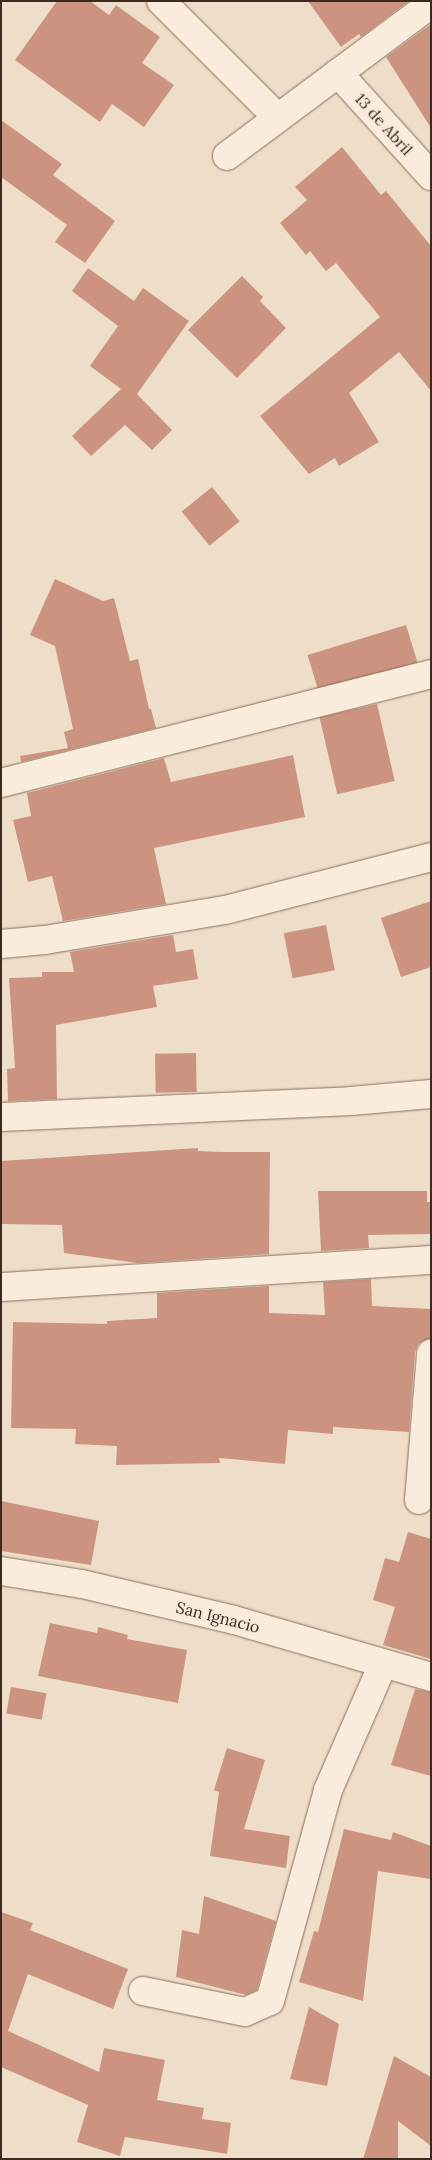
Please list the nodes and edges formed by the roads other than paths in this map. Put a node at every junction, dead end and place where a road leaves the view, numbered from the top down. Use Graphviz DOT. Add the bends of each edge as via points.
graph roads {
  1 [pos="161,1"];
  2 [pos="431,4"];
  3 [pos="338,73"];
  4 [pos="278,118"];
  5 [pos="227,156"];
  6 [pos="431,176"];
  7 [pos="431,674"];
  8 [pos="1,783"];
  9 [pos="431,858"];
  10 [pos="1,944"];
  11 [pos="431,1094"];
  12 [pos="1,1118"];
  13 [pos="431,1260"];
  14 [pos="1,1287"];
  15 [pos="431,1353"];
  16 [pos="419,1500"];
  17 [pos="1,1571"];
  18 [pos="383,1664"];
  19 [pos="431,1677"];
  20 [pos="143,1991"];
  1 -- 4 [label="street"];
  2 -- 3 [label="street"];
  3 -- 4 [label="street"];
  3 -- 6 [label="street, 13 de Abril"];
  4 -- 5 [label="street"];
  7 -- 8 [label="street"];
  9 -- 10 [label="street" via="225,910 45,940"];
  11 -- 12 [label="street" via="351,1101"];
  13 -- 14 [label="street"];
  15 -- 16 [label="street"];
  17 -- 18 [label="street, San Ignacio" via="82,1584 225,1618"];
  18 -- 19 [label="street, San Ignacio"];
  18 -- 20 [label="street" via="328,1790 270,2001 246,2012"];
}
